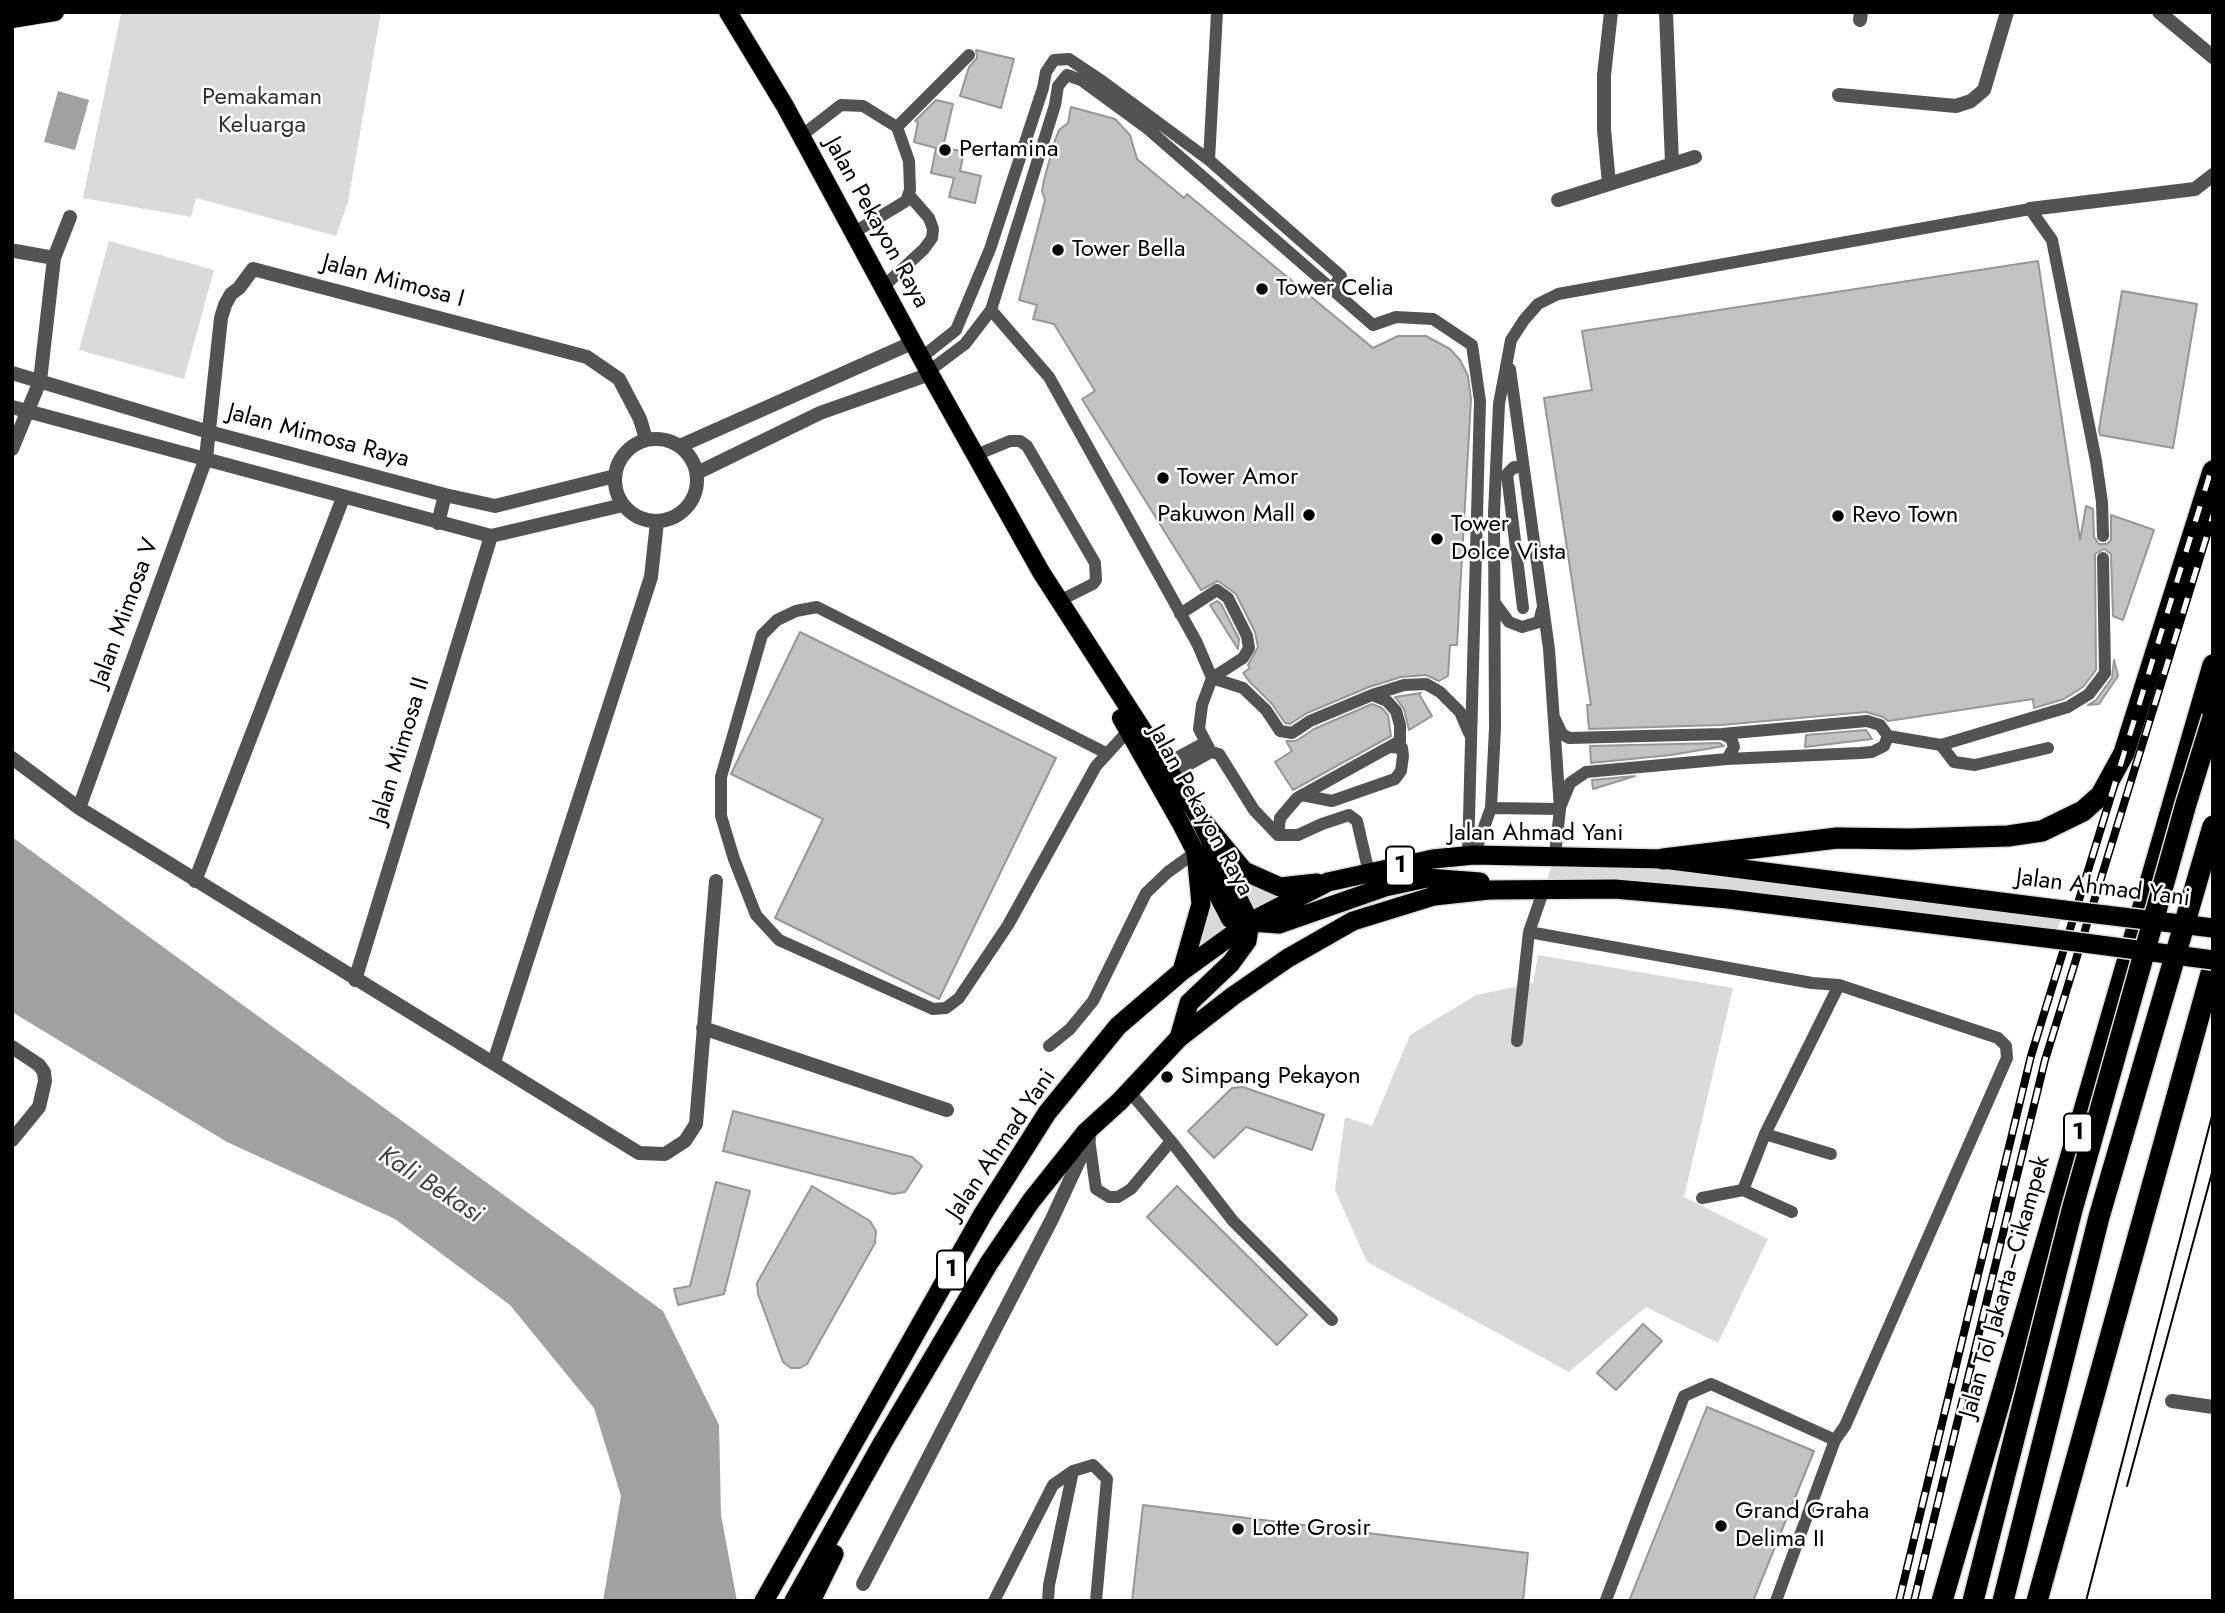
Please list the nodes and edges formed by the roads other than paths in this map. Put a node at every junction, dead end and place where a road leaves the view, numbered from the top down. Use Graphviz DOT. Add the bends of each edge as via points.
graph roads {
  1 [pos="55,12"];
  2 [pos="728,12"];
  3 [pos="1217,12"];
  4 [pos="1611,12"];
  5 [pos="1666,12"];
  6 [pos="2007,12"];
  7 [pos="2159,12"];
  8 [pos="12,19"];
  9 [pos="969,55"];
  10 [pos="2213,57"];
  11 [pos="1839,95"];
  12 [pos="897,127"];
  13 [pos="801,136"];
  14 [pos="1695,157"];
  15 [pos="1209,160"];
  16 [pos="1672,163"];
  17 [pos="2213,175"];
  18 [pos="1609,184"];
  19 [pos="909,195"];
  20 [pos="1558,200"];
  21 [pos="2030,209"];
  22 [pos="70,217"];
  23 [pos="853,233"];
  24 [pos="15,251"];
  25 [pos="54,258"];
  26 [pos="883,286"];
  27 [pos="1332,289"];
  28 [pos="991,310"];
  29 [pos="1508,357"];
  30 [pos="924,361"];
  31 [pos="12,373"];
  32 [pos="40,381"];
  33 [pos="19,409"];
  34 [pos="209,432"];
  35 [pos="646,439"];
  36 [pos="680,446"];
  37 [pos="12,449"];
  38 [pos="977,457"];
  39 [pos="206,458"];
  40 [pos="1524,468"];
  41 [pos="2213,471"];
  42 [pos="697,473"];
  43 [pos="615,476"];
  44 [pos="1495,480"];
  45 [pos="444,495"];
  46 [pos="343,498"];
  47 [pos="623,505"];
  48 [pos="657,522"];
  49 [pos="438,523"];
  50 [pos="491,536"];
  51 [pos="2103,536"];
  52 [pos="2103,558"];
  53 [pos="1059,601"];
  54 [pos="1495,603"];
  55 [pos="1542,603"];
  56 [pos="1523,608"];
  57 [pos="1180,614"];
  58 [pos="2213,665"];
  59 [pos="1212,678"];
  60 [pos="1371,695"];
  61 [pos="1554,717"];
  62 [pos="2213,717"];
  63 [pos="1128,731"];
  64 [pos="1762,731"];
  65 [pos="1722,734"];
  66 [pos="1888,736"];
  67 [pos="1471,737"];
  68 [pos="1941,745"];
  69 [pos="1208,747"];
  70 [pos="1390,747"];
  71 [pos="2048,748"];
  72 [pos="1106,752"];
  73 [pos="12,758"];
  74 [pos="1760,758"];
  75 [pos="1727,759"];
  76 [pos="1168,769"];
  77 [pos="1302,795"];
  78 [pos="79,808"];
  79 [pos="1491,808"];
  80 [pos="1560,809"];
  81 [pos="1198,814"];
  82 [pos="2213,825"];
  83 [pos="1278,835"];
  84 [pos="1196,852"];
  85 [pos="1555,855"];
  86 [pos="1471,856"];
  87 [pos="1663,859"];
  88 [pos="1368,873"];
  89 [pos="195,881"];
  90 [pos="716,881"];
  91 [pos="1328,883"];
  92 [pos="1544,889"];
  93 [pos="1250,922"];
  94 [pos="2213,928"];
  95 [pos="1529,932"];
  96 [pos="2213,960"];
  97 [pos="2213,966"];
  98 [pos="1182,971"];
  99 [pos="355,980"];
  100 [pos="1839,985"];
  101 [pos="703,1028"];
  102 [pos="1179,1038"];
  103 [pos="1517,1041"];
  104 [pos="12,1046"];
  105 [pos="1049,1046"];
  106 [pos="494,1062"];
  107 [pos="1125,1096"];
  108 [pos="947,1110"];
  109 [pos="1765,1133"];
  110 [pos="1089,1139"];
  111 [pos="12,1140"];
  112 [pos="1171,1141"];
  113 [pos="1830,1154"];
  114 [pos="1743,1190"];
  115 [pos="1702,1198"];
  116 [pos="1792,1212"];
  117 [pos="1332,1320"];
  118 [pos="2172,1401"];
  119 [pos="2213,1407"];
  120 [pos="1835,1440"];
  121 [pos="1073,1471"];
  122 [pos="863,1584"];
  123 [pos="810,1600"];
  124 [pos="1606,1600"];
  125 [pos="764,1601"];
  126 [pos="994,1601"];
  127 [pos="1048,1601"];
  128 [pos="1096,1601"];
  129 [pos="1776,1601"];
  130 [pos="1942,1601"];
  131 [pos="1973,1601"];
  132 [pos="2003,1601"];
  133 [pos="2037,1601"];
  1 -- 8 [label="main road"];
  2 -- 13 [label="main road, Jalan Pekayon Raya"];
  3 -- 15 [label="lane"];
  4 -- 18 [label="street" via="1604,75"];
  5 -- 16 [label="street"];
  6 -- 11 [label="street" via="1984,90 1971,101 1956,106"];
  7 -- 10 [label="street"];
  9 -- 12 [label="lane"];
  12 -- 13 [label="lane" via="863,106 841,105"];
  12 -- 19 [label="lane" via="909,161"];
  13 -- 23 [label="main road, Jalan Pekayon Raya"];
  14 -- 16 [label="street"];
  15 -- 27 [label="lane" via="1341,276"];
  15 -- 30 [label="lane" via="1080,66 1069,59 1054,60 1046,72 990,249 956,330"];
  16 -- 18 [label="street"];
  17 -- 21 [label="street" via="2194,189"];
  18 -- 20 [label="street"];
  19 -- 23 [label="lane"];
  19 -- 26 [label="lane" via="929,218 932,238"];
  21 -- 29 [label="lane" via="1558,294 1538,304 1524,320 1511,340"];
  21 -- 51 [label="lane" via="2052,240 2096,461"];
  22 -- 25 [label="street"];
  23 -- 26 [label="main road, Jalan Pekayon Raya"];
  24 -- 25 [label="street"];
  25 -- 32 [label="street"];
  26 -- 30 [label="main road, Jalan Pekayon Raya"];
  27 -- 28 [label="lane" via="1148,129 1081,80 1067,75 1058,86"];
  27 -- 67 [label="lane" via="1373,325 1396,317 1433,319 1472,345 1480,401"];
  28 -- 30 [label="lane" via="965,345"];
  28 -- 57 [label="lane" via="1049,377"];
  29 -- 40 [label="lane"];
  29 -- 44 [label="lane" via="1499,404"];
  30 -- 36 [label="street"];
  30 -- 38 [label="main road, Jalan Pekayon Raya"];
  30 -- 42 [label="street"];
  31 -- 32 [label="street, Jalan Mimosa Raya"];
  32 -- 33 [label="street"];
  32 -- 34 [label="street, Jalan Mimosa Raya"];
  33 -- 37 [label="street"];
  33 -- 39 [label="street"];
  34 -- 35 [label="street, Jalan Mimosa I" via="221,318 231,294 253,269 587,356 619,380"];
  34 -- 39 [label="street, Jalan Mimosa V"];
  34 -- 45 [label="street, Jalan Mimosa Raya"];
  35 -- 36 [label="street" via="664,439"];
  35 -- 43 [label="street" via="620,460"];
  36 -- 42 [label="street"];
  38 -- 53 [label="main road, Jalan Pekayon Raya"];
  38 -- 53 [label="lane" via="1010,440 1027,446 1095,563 1093,584"];
  38 -- 63 [label="main road, Jalan Pekayon Raya"];
  39 -- 46 [label="street"];
  39 -- 78 [label="street, Jalan Mimosa V"];
  40 -- 44 [label="lane" via="1517,461 1504,461"];
  40 -- 55 [label="lane"];
  40 -- 56 [label="lane" via="1514,467 1507,474"];
  41 -- 87 [label="highway" via="2124,754 2101,795 2082,811 2042,831 2008,836 1836,838"];
  42 -- 48 [label="street" via="697,491 688,507 674,518"];
  43 -- 45 [label="street, Jalan Mimosa Raya" via="495,506"];
  43 -- 47 [label="street"];
  44 -- 54 [label="lane"];
  45 -- 49 [label="street"];
  46 -- 49 [label="street"];
  46 -- 89 [label="street"];
  47 -- 48 [label="street" via="644,520"];
  47 -- 50 [label="street"];
  48 -- 106 [label="street" via="651,577"];
  49 -- 50 [label="street"];
  50 -- 99 [label="street, Jalan Mimosa II"];
  52 -- 68 [label="lane" via="2105,673 2089,694 2068,707"];
  53 -- 76 [label="main road, Jalan Pekayon Raya"];
  54 -- 55 [label="lane" via="1509,622 1522,627 1539,622"];
  54 -- 79 [label="lane"];
  55 -- 61 [label="lane"];
  57 -- 59 [label="lane"];
  57 -- 59 [label="lane" via="1217,590 1225,594 1239,617 1249,648 1243,658"];
  58 -- 130 [label="highway, Jalan Tol Jakarta–Cikampek / 1"];
  59 -- 60 [label="lane" via="1243,688 1280,731 1292,733"];
  59 -- 69 [label="lane" via="1199,729"];
  60 -- 67 [label="lane" via="1426,684 1460,712"];
  60 -- 70 [label="lane" via="1396,710 1400,741"];
  61 -- 65 [label="lane" via="1569,738"];
  61 -- 80 [label="lane"];
  62 -- 131 [label="highway, 1, bridge" via="2072,1210"];
  63 -- 72 [label="lane"];
  63 -- 84 [label="main road, Jalan Pekayon Raya"];
  64 -- 65 [label="lane"];
  64 -- 66 [label="lane" via="1867,721 1880,725"];
  64 -- 74 [label="lane" via="1745,739 1746,752"];
  65 -- 75 [label="lane" via="1731,738 1734,747"];
  66 -- 68 [label="lane"];
  66 -- 74 [label="lane" via="1884,746 1872,752"];
  67 -- 86 [label="lane"];
  68 -- 71 [label="lane" via="1954,762 1975,765"];
  69 -- 76 [label="lane"];
  69 -- 83 [label="lane" via="1219,754 1254,810"];
  70 -- 77 [label="lane"];
  70 -- 77 [label="lane" via="1402,748 1401,771 1395,779 1332,802"];
  72 -- 72 [label="lane" via="1008,925 960,998 946,1008 933,1009 779,940 756,915 721,816 721,777 762,635 778,620 817,607"];
  73 -- 78 [label="street"];
  74 -- 75 [label="lane"];
  75 -- 80 [label="lane" via="1586,772 1570,783"];
  76 -- 81 [label="main road, Jalan Pekayon Raya"];
  77 -- 83 [label="lane" via="1280,818"];
  78 -- 89 [label="street"];
  79 -- 80 [label="lane"];
  79 -- 86 [label="lane"];
  80 -- 85 [label="lane"];
  81 -- 91 [label="highway" via="1244,871 1280,887"];
  81 -- 93 [label="main road, Jalan Pekayon Raya"];
  82 -- 132 [label="highway, 1, bridge" via="2099,1217"];
  83 -- 88 [label="lane" via="1298,835 1349,815 1357,821"];
  84 -- 93 [label="main road, Jalan Pekayon Raya" via="1230,919"];
  84 -- 98 [label="highway" via="1201,904"];
  84 -- 105 [label="lane" via="1146,893 1093,1001"];
  85 -- 86 [label="highway, Jalan Ahmad Yani / 1"];
  85 -- 87 [label="highway, Jalan Ahmad Yani / 1"];
  86 -- 88 [label="highway, Jalan Ahmad Yani / 1"];
  87 -- 94 [label="highway, Jalan Ahmad Yani / 1, bridge"];
  88 -- 91 [label="highway, Jalan Ahmad Yani / 1"];
  89 -- 99 [label="street"];
  90 -- 101 [label="street"];
  91 -- 93 [label="highway, Jalan Ahmad Yani / 1"];
  92 -- 93 [label="highway" via="1427,878 1385,887 1279,923"];
  92 -- 95 [label="lane"];
  92 -- 96 [label="highway, 1, bridge" via="1615,888 1728,899"];
  92 -- 102 [label="highway, 1" via="1434,896 1353,921 1288,958"];
  93 -- 98 [label="highway, Jalan Ahmad Yani / 1"];
  93 -- 102 [label="highway" via="1247,941 1231,963 1189,1003"];
  95 -- 100 [label="lane"];
  95 -- 103 [label="lane"];
  97 -- 133 [label="highway"];
  98 -- 125 [label="highway, Jalan Ahmad Yani / 1" via="1118,1026 1047,1113 983,1214"];
  99 -- 106 [label="street"];
  100 -- 109 [label="lane"];
  100 -- 120 [label="lane" via="1998,1038 2006,1046 2007,1058"];
  101 -- 106 [label="street" via="695,1124 685,1141 665,1154 639,1153"];
  101 -- 108 [label="street"];
  102 -- 107 [label="highway, 1"];
  104 -- 111 [label="street" via="39,1065 45,1081 39,1107"];
  107 -- 110 [label="highway"];
  107 -- 112 [label="lane"];
  107 -- 123 [label="highway, 1" via="1086,1132 1031,1200 996,1253 883,1442"];
  109 -- 113 [label="lane"];
  109 -- 114 [label="lane"];
  110 -- 112 [label="lane" via="1096,1189 1109,1197 1131,1189"];
  110 -- 122 [label="street"];
  110 -- 123 [label="highway" via="990,1275"];
  112 -- 117 [label="lane" via="1233,1221"];
  114 -- 115 [label="lane"];
  114 -- 116 [label="lane"];
  118 -- 119 [label="street"];
  120 -- 124 [label="lane" via="1711,1384 1684,1396"];
  120 -- 129 [label="lane"];
  121 -- 126 [label="lane" via="1053,1485"];
  121 -- 127 [label="lane"];
  121 -- 128 [label="lane" via="1093,1465 1107,1479"];
}
